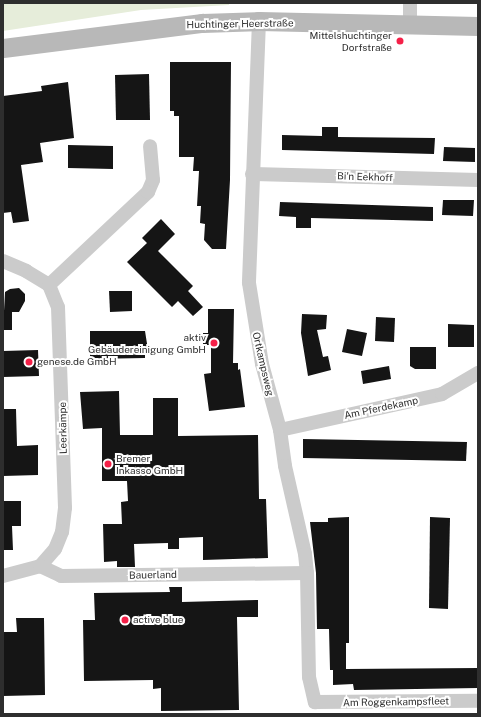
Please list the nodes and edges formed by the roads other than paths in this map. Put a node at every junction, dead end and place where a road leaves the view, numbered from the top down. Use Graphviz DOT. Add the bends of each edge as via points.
graph roads {
  1 [pos="410,3"];
  2 [pos="259,21"];
  3 [pos="410,25"];
  4 [pos="478,26"];
  5 [pos="3,48"];
  6 [pos="150,146"];
  7 [pos="252,174"];
  8 [pos="478,180"];
  9 [pos="3,261"];
  10 [pos="49,285"];
  11 [pos="478,373"];
  12 [pos="280,430"];
  13 [pos="40,566"];
  14 [pos="307,573"];
  15 [pos="3,576"];
  16 [pos="478,701"];
  17 [pos="315,702"];
  1 -- 3 [label="street"];
  2 -- 3 [label="main road, Huchtinger Heerstraße"];
  2 -- 5 [label="main road, Huchtinger Heerstraße" via="146,28"];
  2 -- 7 [label="street, Ortkampsweg"];
  3 -- 4 [label="main road, Huchtinger Heerstraße"];
  6 -- 10 [label="street" via="153,180 148,192"];
  7 -- 8 [label="street, Bi'n Eekhoff"];
  7 -- 12 [label="street, Ortkampsweg" via="249,246 251,298 262,364"];
  9 -- 10 [label="street"];
  10 -- 13 [label="street, Leerkämpe" via="58,307 61,340 65,508 62,532 55,549"];
  11 -- 12 [label="street, Am Pferdekamp" via="442,394"];
  12 -- 14 [label="street, Ortkampsweg"];
  13 -- 14 [label="street, Bauerland" via="61,576"];
  13 -- 15 [label="street"];
  14 -- 17 [label="street, Ortkampsweg" via="309,677"];
  16 -- 17 [label="street, Am Roggenkampsfleet"];
}
